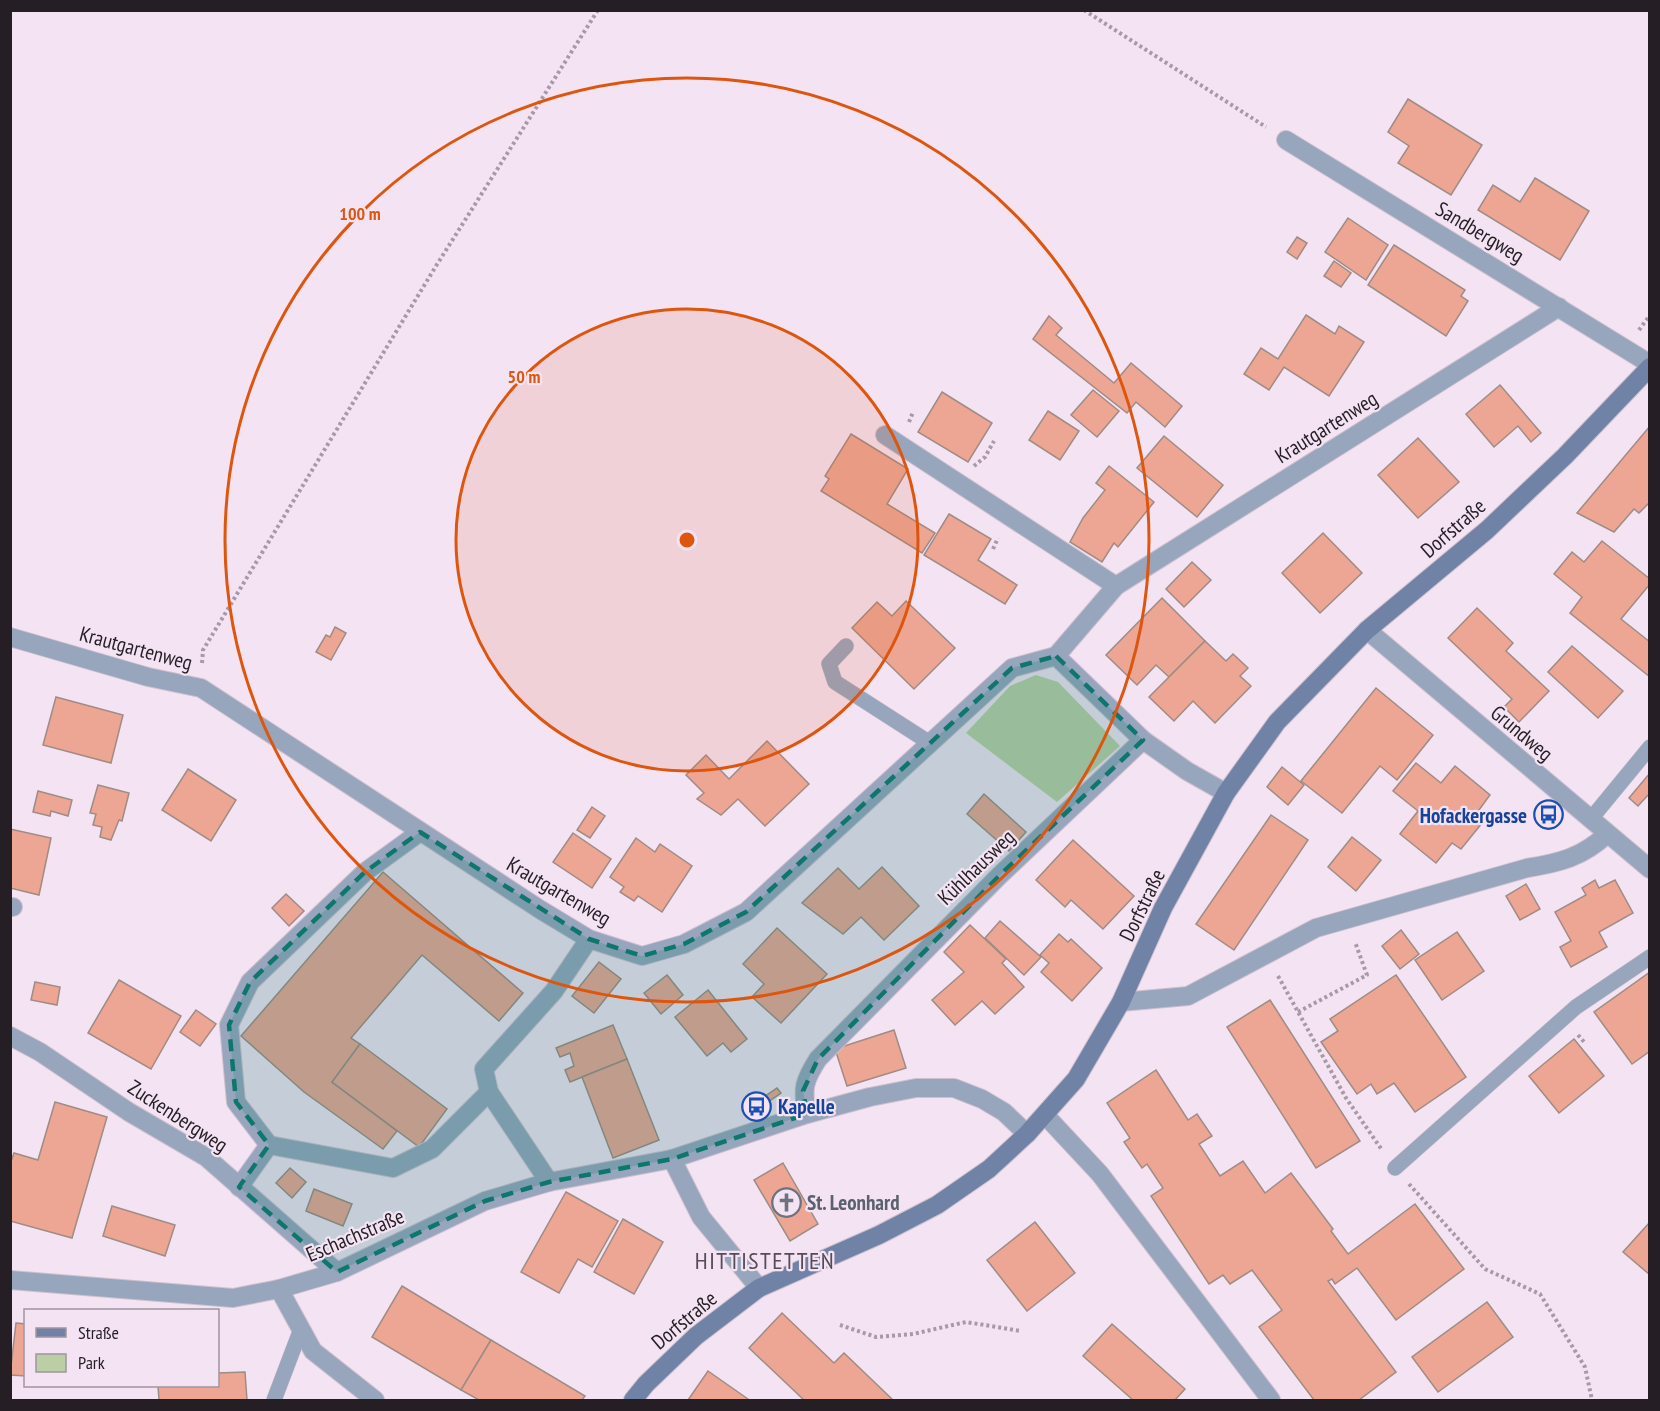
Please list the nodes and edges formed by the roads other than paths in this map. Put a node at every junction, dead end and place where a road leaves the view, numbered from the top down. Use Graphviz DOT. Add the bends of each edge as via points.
graph roads {
  1 [pos="1286,140"];
  2 [pos="1559,307"];
  3 [pos="1650,365"];
  4 [pos="885,435"];
  5 [pos="1116,586"];
  6 [pos="1367,630"];
  7 [pos="10,637"];
  8 [pos="846,646"];
  9 [pos="1056,656"];
  10 [pos="1143,741"];
  11 [pos="930,743"];
  12 [pos="1650,747"];
  13 [pos="1226,793"];
  14 [pos="1590,820"];
  15 [pos="420,832"];
  16 [pos="1607,834"];
  17 [pos="1650,868"];
  18 [pos="589,939"];
  19 [pos="1650,957"];
  20 [pos="1121,1002"];
  21 [pos="10,1036"];
  22 [pos="489,1092"];
  23 [pos="807,1114"];
  24 [pos="1045,1115"];
  25 [pos="1027,1134"];
  26 [pos="269,1145"];
  27 [pos="672,1159"];
  28 [pos="1395,1168"];
  29 [pos="549,1182"];
  30 [pos="239,1187"];
  31 [pos="337,1272"];
  32 [pos="10,1280"];
  33 [pos="759,1288"];
  34 [pos="279,1289"];
  35 [pos="301,1329"];
  36 [pos="274,1401"];
  37 [pos="375,1401"];
  38 [pos="633,1401"];
  39 [pos="1270,1401"];
  1 -- 2 [label="street, Sandbergweg"];
  2 -- 3 [label="street, Sandbergweg"];
  2 -- 5 [label="street, Krautgartenweg"];
  3 -- 6 [label="main road, Dorfstraße" via="1565,456 1487,530"];
  4 -- 5 [label="street"];
  5 -- 9 [label="street, Krautgartenweg"];
  6 -- 13 [label="main road, Dorfstraße" via="1277,722"];
  6 -- 14 [label="street, Grundweg"];
  7 -- 15 [label="street, Krautgartenweg" via="148,677 201,688"];
  8 -- 11 [label="lane" via="829,664 835,682"];
  9 -- 10 [label="street"];
  9 -- 11 [label="street, Krautgartenweg" via="1012,668"];
  10 -- 13 [label="street"];
  10 -- 23 [label="street, Kühlhausweg" via="999,876 818,1059 803,1092"];
  11 -- 18 [label="street, Krautgartenweg" via="746,912 684,944 642,956"];
  12 -- 14 [label="lane"];
  13 -- 20 [label="main road, Dorfstraße" via="1163,908"];
  14 -- 16 [label="street, Grundweg"];
  15 -- 18 [label="street, Krautgartenweg"];
  15 -- 26 [label="street" via="365,872 250,982 229,1025 236,1102"];
  16 -- 17 [label="street, Grundweg"];
  16 -- 20 [label="street" via="1593,848 1560,862 1316,928 1188,996"];
  18 -- 22 [label="street" via="554,992 484,1069"];
  19 -- 28 [label="lane" via="1576,1007"];
  20 -- 24 [label="main road, Dorfstraße" via="1076,1079"];
  21 -- 30 [label="street, Zuckenbergweg" via="206,1157"];
  22 -- 26 [label="street" via="432,1149 393,1168"];
  22 -- 29 [label="street"];
  23 -- 25 [label="street, Eschachstraße" via="916,1088 954,1088 1004,1112"];
  23 -- 27 [label="street, Eschachstraße"];
  24 -- 25 [label="main road, Dorfstraße"];
  24 -- 39 [label="street" via="1100,1174"];
  25 -- 33 [label="main road, Dorfstraße" via="989,1169 937,1204 879,1235"];
  26 -- 30 [label="street"];
  27 -- 29 [label="street, Eschachstraße"];
  27 -- 33 [label="street" via="701,1217"];
  29 -- 31 [label="street, Eschachstraße" via="484,1201"];
  30 -- 31 [label="street, Zuckenbergweg"];
  31 -- 34 [label="street, Eschachstraße"];
  32 -- 34 [label="street, Eschachstraße" via="233,1298"];
  33 -- 38 [label="main road, Dorfstraße" via="696,1336"];
  34 -- 35 [label="street"];
  35 -- 36 [label="lane"];
  35 -- 37 [label="street" via="313,1351"];
}
